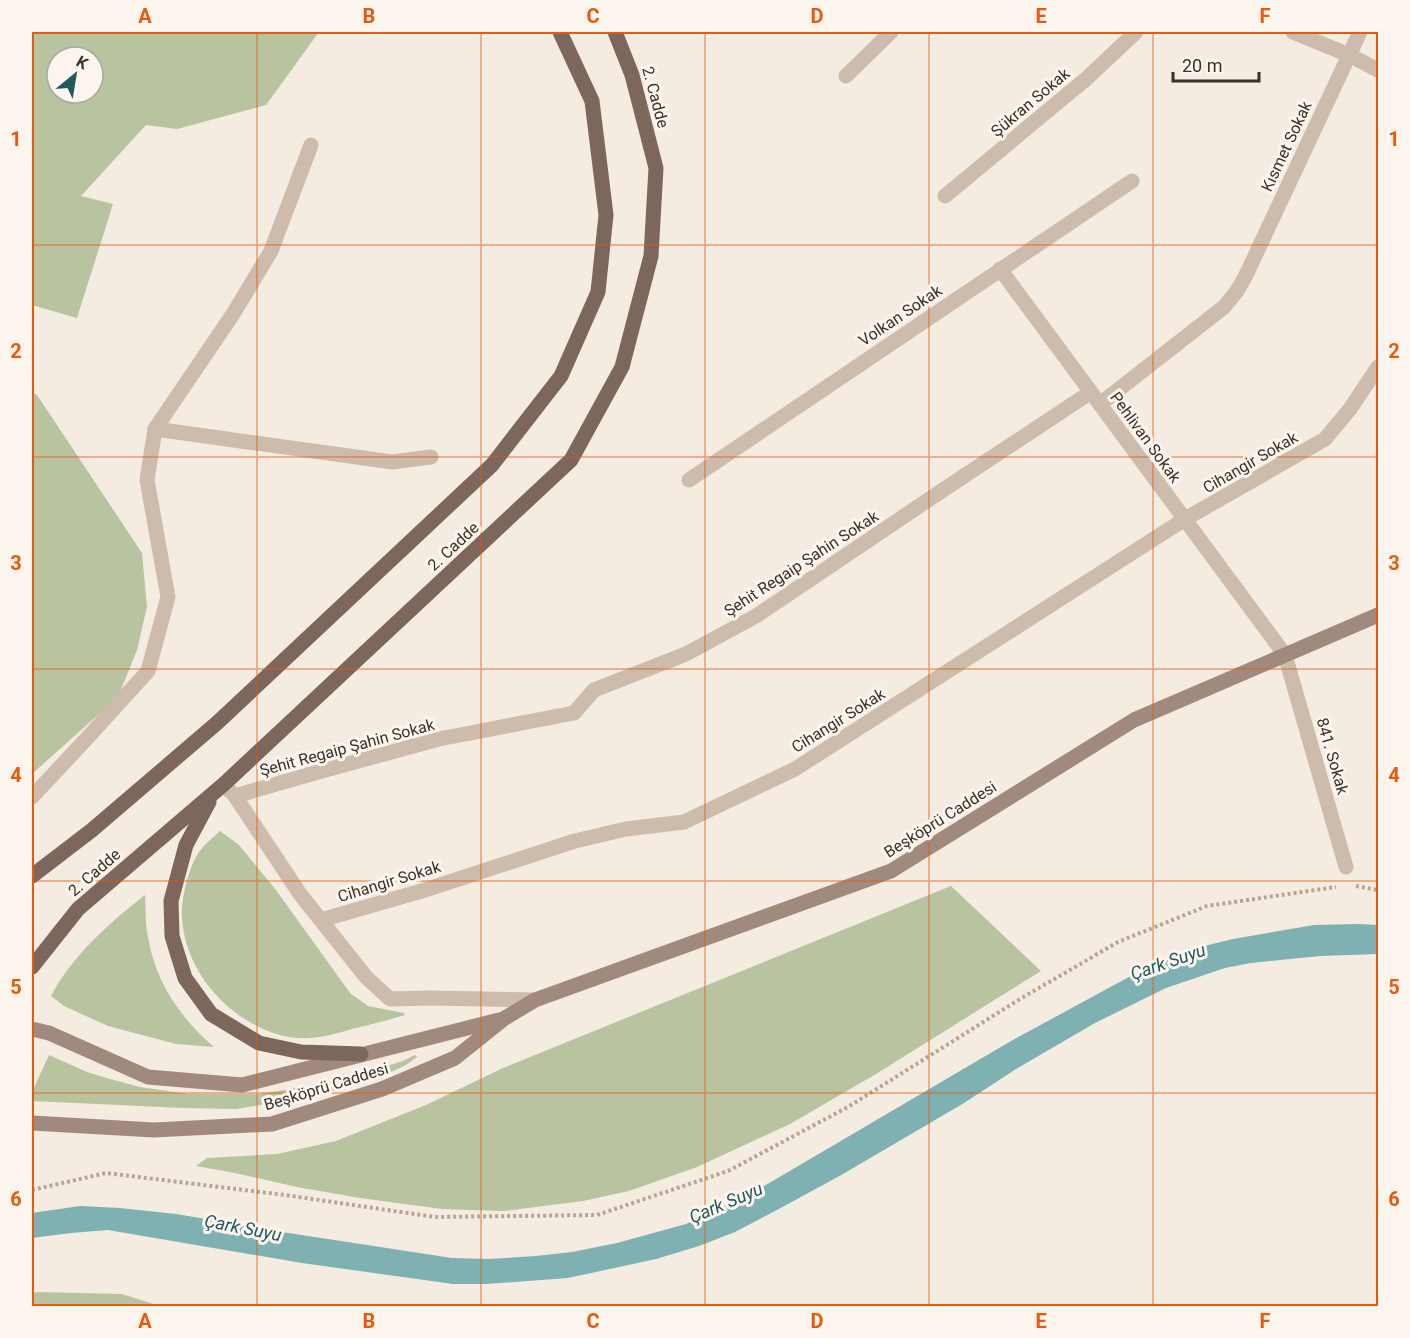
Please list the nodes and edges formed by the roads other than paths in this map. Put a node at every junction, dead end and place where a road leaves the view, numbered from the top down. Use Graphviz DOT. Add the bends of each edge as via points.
graph roads {
  1 [pos="560,32"];
  2 [pos="615,32"];
  3 [pos="891,32"];
  4 [pos="1136,32"];
  5 [pos="1293,32"];
  6 [pos="1360,32"];
  7 [pos="1349,55"];
  8 [pos="1378,70"];
  9 [pos="846,76"];
  10 [pos="311,145"];
  11 [pos="1132,181"];
  12 [pos="945,196"];
  13 [pos="1000,270"];
  14 [pos="1246,275"];
  15 [pos="1378,367"];
  16 [pos="1095,398"];
  17 [pos="155,429"];
  18 [pos="431,457"];
  19 [pos="689,480"];
  20 [pos="1185,519"];
  21 [pos="1378,615"];
  22 [pos="1285,655"];
  23 [pos="219,789"];
  24 [pos="236,796"];
  25 [pos="32,797"];
  26 [pos="1346,867"];
  27 [pos="32,876"];
  28 [pos="321,920"];
  29 [pos="32,967"];
  30 [pos="535,1000"];
  31 [pos="505,1018"];
  32 [pos="32,1029"];
  33 [pos="362,1054"];
  34 [pos="32,1123"];
  1 -- 27 [label="main road, 2. Cadde" via="592,101 606,215 598,292 561,376 492,465 218,723"];
  2 -- 23 [label="main road, 2. Cadde" via="632,75 656,168 651,256 622,367 571,460"];
  3 -- 9 [label="street"];
  4 -- 12 [label="street, Şükran Sokak" via="1086,79"];
  5 -- 7 [label="street"];
  6 -- 7 [label="street, Kısmet Sokak"];
  7 -- 8 [label="street"];
  7 -- 14 [label="street, Kısmet Sokak"];
  10 -- 17 [label="street" via="271,251"];
  11 -- 13 [label="street, Volkan Sokak"];
  13 -- 16 [label="street, Pehlivan Sokak"];
  13 -- 19 [label="street, Volkan Sokak"];
  14 -- 16 [label="street, Şehit Regaip Şahin Sokak" via="1224,307"];
  15 -- 20 [label="street, Cihangir Sokak" via="1325,440"];
  16 -- 20 [label="street, Pehlivan Sokak"];
  16 -- 24 [label="street, Şehit Regaip Şahin Sokak" via="937,494 756,616 686,654 594,690 574,713 438,740"];
  17 -- 18 [label="street" via="392,462"];
  17 -- 25 [label="street" via="147,480 168,597 148,671"];
  20 -- 22 [label="street, Pehlivan Sokak"];
  20 -- 28 [label="street, Cihangir Sokak" via="795,768 684,822 626,829 575,842"];
  21 -- 22 [label="main road, Beşköprü Caddesi"];
  22 -- 26 [label="street, 841. Sokak"];
  22 -- 30 [label="main road, Beşköprü Caddesi" via="1134,720 891,872"];
  23 -- 24 [label="street"];
  23 -- 29 [label="main road, 2. Cadde" via="78,909"];
  23 -- 33 [label="main road" via="186,845 171,901 172,936 185,978 211,1014 259,1043 301,1052"];
  24 -- 28 [label="street"];
  28 -- 30 [label="street" via="366,977 390,999"];
  30 -- 31 [label="main road, Beşköprü Caddesi"];
  31 -- 33 [label="main road, Beşköprü Caddesi"];
  31 -- 34 [label="main road, Beşköprü Caddesi" via="455,1058 382,1089 272,1124 154,1130"];
  32 -- 33 [label="main road, Beşköprü Caddesi" via="148,1077 230,1084"];
}
